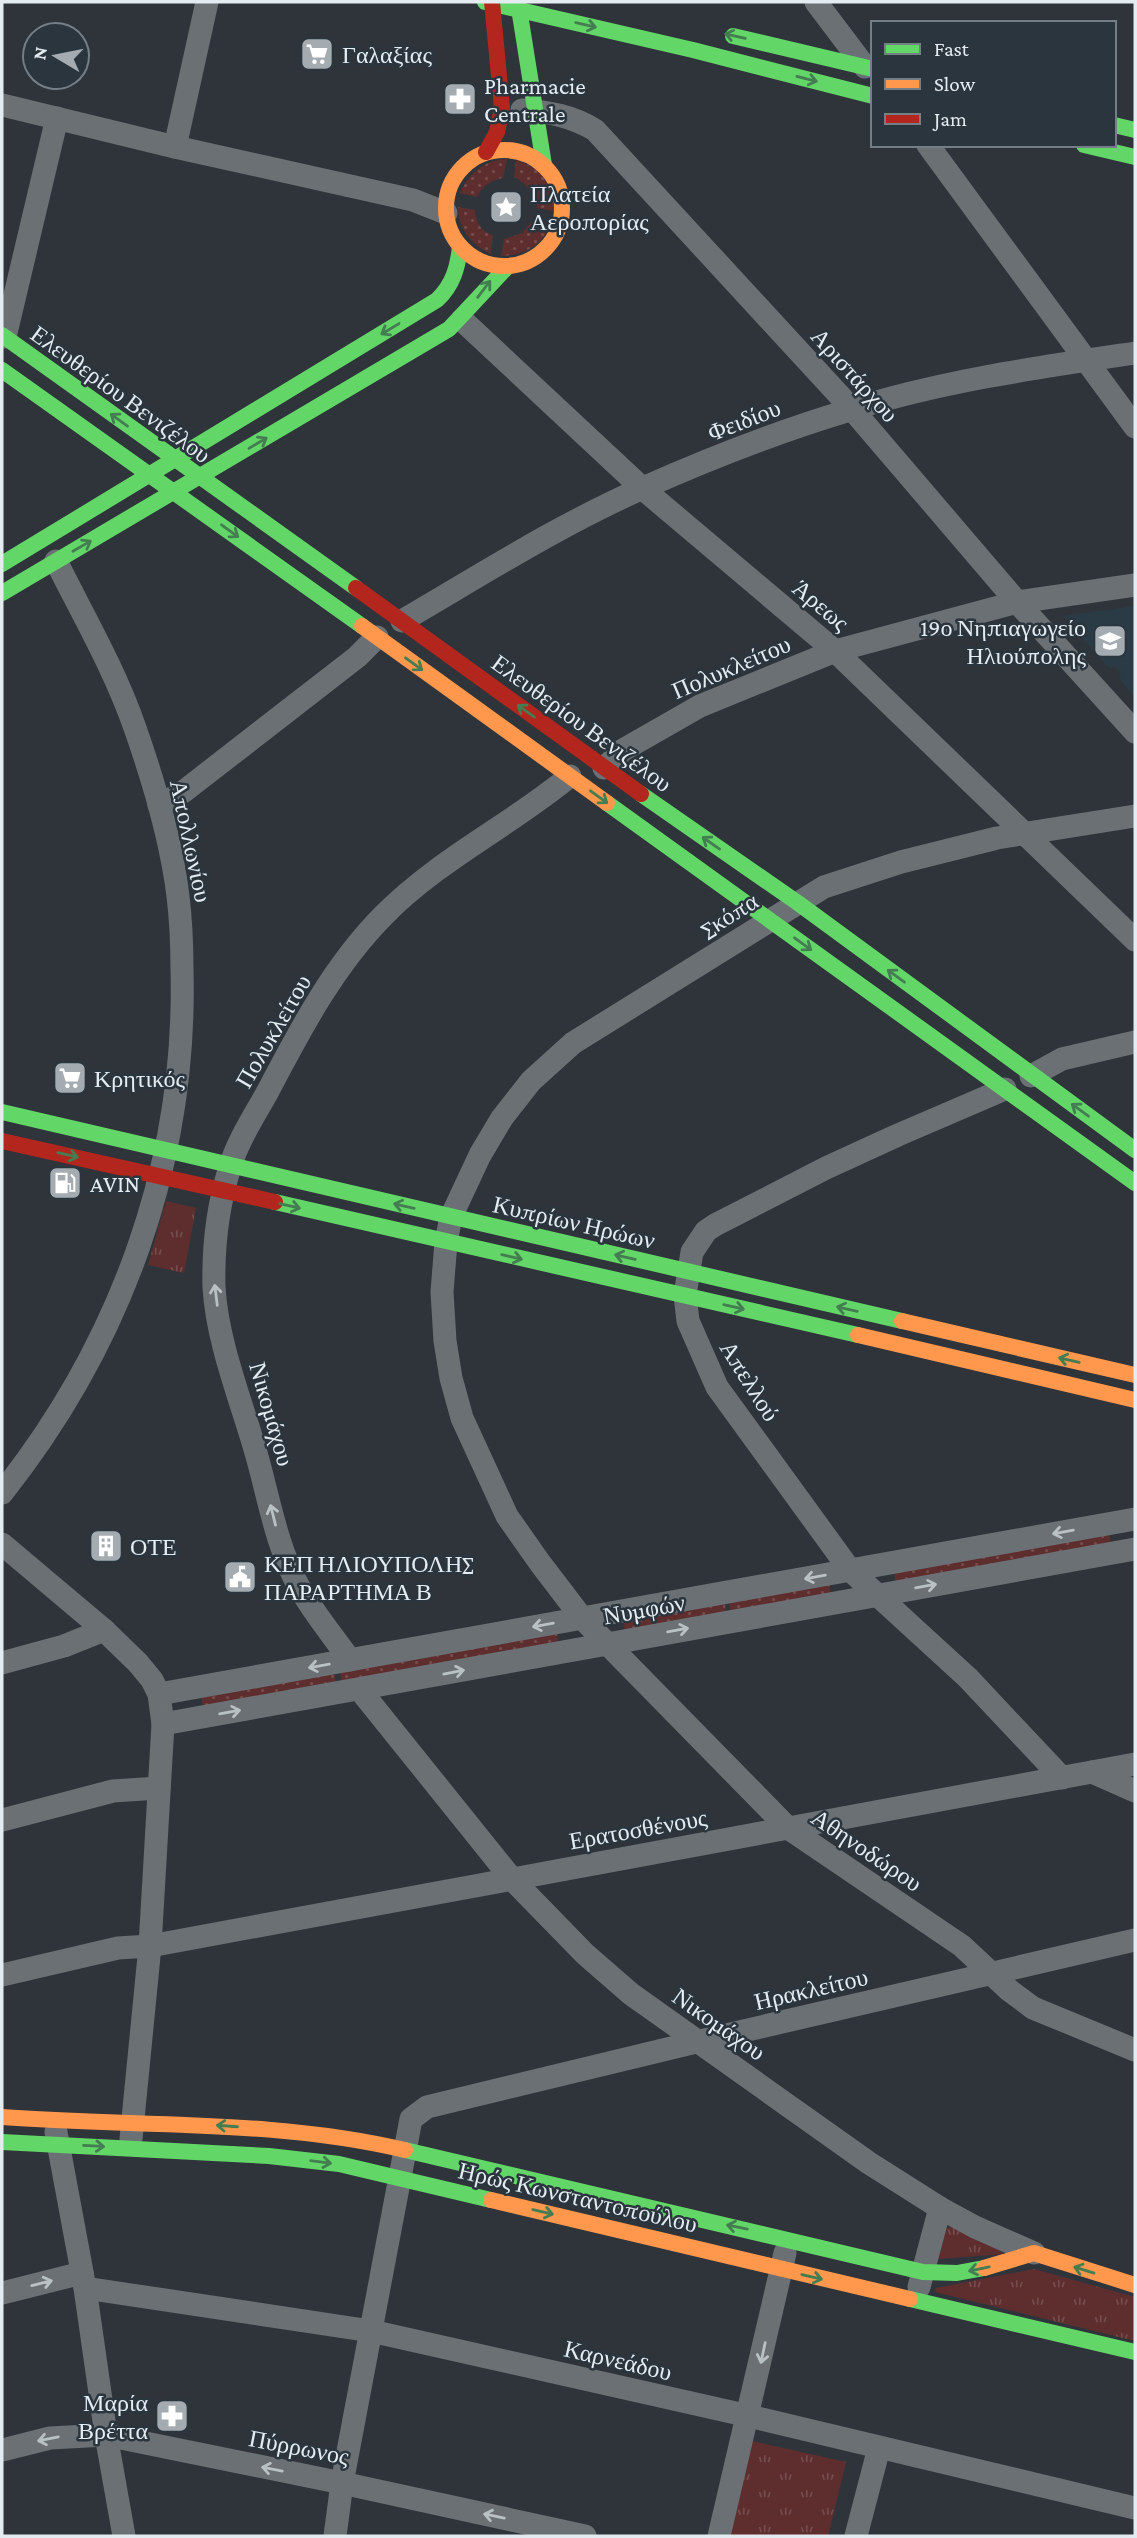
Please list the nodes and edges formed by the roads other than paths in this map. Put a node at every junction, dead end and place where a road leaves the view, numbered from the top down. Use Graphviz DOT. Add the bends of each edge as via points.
graph roads {
  1 [pos="207,2"];
  2 [pos="490,2"];
  3 [pos="816,2"];
  4 [pos="519,6"];
  5 [pos="716,32"];
  6 [pos="869,68"];
  7 [pos="871,95"];
  8 [pos="2,105"];
  9 [pos="502,108"];
  10 [pos="536,111"];
  11 [pos="57,118"];
  12 [pos="1116,125"];
  13 [pos="1135,130"];
  14 [pos="175,147"];
  15 [pos="929,147"];
  16 [pos="1092,147"];
  17 [pos="486,152"];
  18 [pos="1135,157"];
  19 [pos="544,164"];
  20 [pos="446,213"];
  21 [pos="460,246"];
  22 [pos="508,267"];
  23 [pos="462,320"];
  24 [pos="3,336"];
  25 [pos="1135,353"];
  26 [pos="1085,360"];
  27 [pos="2,370"];
  28 [pos="852,409"];
  29 [pos="1135,426"];
  30 [pos="175,460"];
  31 [pos="150,475"];
  32 [pos="199,478"];
  33 [pos="642,488"];
  34 [pos="174,491"];
  35 [pos="56,561"];
  36 [pos="2,564"];
  37 [pos="1135,585"];
  38 [pos="2,593"];
  39 [pos="1017,602"];
  40 [pos="402,621"];
  41 [pos="377,637"];
  42 [pos="835,651"];
  43 [pos="1135,732"];
  44 [pos="604,768"];
  45 [pos="570,776"];
  46 [pos="159,805"];
  47 [pos="1135,816"];
  48 [pos="1024,835"];
  49 [pos="798,903"];
  50 [pos="771,920"];
  51 [pos="1135,940"];
  52 [pos="1135,1042"];
  53 [pos="1031,1076"];
  54 [pos="1005,1089"];
  55 [pos="2,1112"];
  56 [pos="2,1140"];
  57 [pos="1135,1150"];
  58 [pos="167,1151"];
  59 [pos="231,1164"];
  60 [pos="162,1176"];
  61 [pos="1135,1183"];
  62 [pos="224,1190"];
  63 [pos="452,1217"];
  64 [pos="446,1242"];
  65 [pos="687,1272"];
  66 [pos="685,1295"];
  67 [pos="1135,1375"];
  68 [pos="1135,1400"];
  69 [pos="2,1493"];
  70 [pos="1133,1520"];
  71 [pos="2,1544"];
  72 [pos="1135,1552"];
  73 [pos="850,1570"];
  74 [pos="875,1595"];
  75 [pos="582,1618"];
  76 [pos="104,1630"];
  77 [pos="606,1643"];
  78 [pos="351,1660"];
  79 [pos="2,1663"];
  80 [pos="360,1690"];
  81 [pos="159,1694"];
  82 [pos="163,1724"];
  83 [pos="1135,1764"];
  84 [pos="1092,1772"];
  85 [pos="1062,1778"];
  86 [pos="159,1788"];
  87 [pos="1135,1791"];
  88 [pos="2,1820"];
  89 [pos="788,1828"];
  90 [pos="512,1879"];
  91 [pos="1135,1940"];
  92 [pos="150,1946"];
  93 [pos="992,1974"];
  94 [pos="2,1975"];
  95 [pos="696,2042"];
  96 [pos="1135,2050"];
  97 [pos="2,2117"];
  98 [pos="133,2125"];
  99 [pos="56,2133"];
  100 [pos="2,2142"];
  101 [pos="130,2148"];
  102 [pos="406,2150"];
  103 [pos="400,2178"];
  104 [pos="940,2208"];
  105 [pos="789,2239"];
  106 [pos="1034,2253"];
  107 [pos="781,2270"];
  108 [pos="923,2272"];
  109 [pos="83,2281"];
  110 [pos="1135,2285"];
  111 [pos="2,2292"];
  112 [pos="915,2300"];
  113 [pos="371,2331"];
  114 [pos="1135,2352"];
  115 [pos="749,2416"];
  116 [pos="106,2435"];
  117 [pos="879,2448"];
  118 [pos="2,2450"];
  119 [pos="342,2483"];
  120 [pos="1135,2508"];
  121 [pos="124,2536"];
  122 [pos="335,2536"];
  123 [pos="584,2536"];
  124 [pos="719,2536"];
  125 [pos="856,2536"];
  1 -- 14 [label="street"];
  2 -- 4 [label="main road"];
  2 -- 9 [label="main road"];
  3 -- 6 [label="street"];
  4 -- 7 [label="main road, one-way"];
  4 -- 10 [label="main road"];
  6 -- 5 [label="main road, one-way"];
  8 -- 11 [label="street"];
  9 -- 10 [label="street, Αριστάρχου"];
  9 -- 17 [label="main road" via="497,132"];
  10 -- 19 [label="main road"];
  10 -- 28 [label="street, Αριστάρχου" via="558,113 595,130"];
  11 -- 14 [label="street"];
  11 -- 24 [label="street"];
  12 -- 13 [label="main road"];
  14 -- 20 [label="street" via="413,200"];
  15 -- 26 [label="street"];
  16 -- 18 [label="main road"];
  17 -- 19 [label="main road" via="515,150"];
  17 -- 20 [label="main road" via="458,172 450,186"];
  19 -- 22 [label="main road" via="562,201 561,222 542,253"];
  20 -- 21 [label="main road"];
  21 -- 22 [label="main road" via="482,262"];
  21 -- 30 [label="main road, one-way" via="449,290 438,300"];
  23 -- 22 [label="main road, one-way" via="484,287"];
  32 -- 23 [label="main road, one-way"];
  23 -- 33 [label="street, Άρεως"];
  30 -- 24 [label="main road, Ελευθερίου Βενιζέλου, one-way"];
  25 -- 26 [label="street, Φειδίου"];
  26 -- 28 [label="street, Φειδίου"];
  26 -- 29 [label="street"];
  27 -- 31 [label="main road, Ελευθερίου Βενιζέλου"];
  28 -- 33 [label="street, Φειδίου"];
  28 -- 39 [label="street, Αριστάρχου"];
  30 -- 31 [label="main road"];
  30 -- 32 [label="main road, Ελευθερίου Βενιζέλου"];
  31 -- 34 [label="main road, Ελευθερίου Βενιζέλου"];
  31 -- 36 [label="main road"];
  32 -- 34 [label="main road"];
  32 -- 40 [label="main road, Ελευθερίου Βενιζέλου"];
  33 -- 40 [label="street, Φειδίου"];
  33 -- 42 [label="street, Άρεως"];
  35 -- 34 [label="main road, one-way"];
  34 -- 41 [label="main road, Ελευθερίου Βενιζέλου, one-way"];
  35 -- 38 [label="main road"];
  35 -- 46 [label="street, Απολλωνίου" via="134,725"];
  37 -- 39 [label="street, Πολυκλείτου"];
  39 -- 42 [label="street, Πολυκλείτου"];
  39 -- 43 [label="street, Αριστάρχου"];
  44 -- 40 [label="main road, Ελευθερίου Βενιζέλου, one-way"];
  41 -- 45 [label="main road, Ελευθερίου Βενιζέλου, one-way"];
  41 -- 46 [label="street" via="183,792"];
  42 -- 44 [label="street, Πολυκλείτου" via="700,706 631,745"];
  42 -- 48 [label="street, Άρεως"];
  49 -- 44 [label="main road, Ελευθερίου Βενιζέλου, one-way"];
  45 -- 50 [label="main road, Ελευθερίου Βενιζέλου, one-way"];
  45 -- 59 [label="street, Πολυκλείτου" via="434,873 364,937 307,1017"];
  46 -- 58 [label="street, Απολλωνίου" via="179,898 183,992 180,1066"];
  47 -- 48 [label="street, Σκόπα"];
  48 -- 49 [label="street, Σκόπα" via="901,862 824,887"];
  48 -- 51 [label="street, Άρεως"];
  49 -- 50 [label="street, Σκόπα"];
  53 -- 49 [label="main road, Ελευθερίου Βενιζέλου, one-way"];
  50 -- 54 [label="main road, Ελευθερίου Βενιζέλου, one-way"];
  50 -- 63 [label="street, Σκόπα" via="551,1060 502,1118"];
  52 -- 53 [label="street" via="1062,1059"];
  57 -- 53 [label="main road, Ελευθερίου Βενιζέλου, one-way"];
  54 -- 61 [label="main road, Ελευθερίου Βενιζέλου"];
  54 -- 65 [label="street, Απελλού" via="723,1220 698,1242"];
  55 -- 58 [label="main road, Κυπρίων Ηρώων"];
  56 -- 60 [label="main road, Κυπρίων Ηρώων, one-way"];
  58 -- 59 [label="main road, Κυπρίων Ηρώων"];
  58 -- 60 [label="street, Απολλωνίου"];
  59 -- 62 [label="street, Νικομάχου"];
  63 -- 59 [label="main road, Κυπρίων Ηρώων, one-way"];
  60 -- 62 [label="main road, Κυπρίων Ηρώων"];
  60 -- 69 [label="street, Απολλωνίου" via="107,1326 54,1420"];
  62 -- 64 [label="main road, Κυπρίων Ηρώων, one-way"];
  78 -- 62 [label="street, Νικομάχου, one-way" via="291,1572 227,1353 214,1290 214,1254"];
  63 -- 64 [label="street"];
  65 -- 63 [label="main road, Κυπρίων Ηρώων, one-way"];
  64 -- 66 [label="main road, Κυπρίων Ηρώων, one-way"];
  64 -- 75 [label="street" via="445,1341 463,1418 507,1516"];
  65 -- 66 [label="street, Απελλού"];
  67 -- 65 [label="main road, Κυπρίων Ηρώων, one-way"];
  66 -- 68 [label="main road, Κυπρίων Ηρώων, one-way"];
  66 -- 73 [label="street, Απελλού" via="688,1321 717,1387"];
  70 -- 72 [label="street"];
  70 -- 73 [label="street, Νυμφών, one-way"];
  71 -- 76 [label="street"];
  74 -- 72 [label="street, Νυμφών, one-way"];
  73 -- 74 [label="street, Απελλού"];
  73 -- 75 [label="street, Νυμφών, one-way"];
  77 -- 74 [label="street, Νυμφών, one-way"];
  74 -- 85 [label="street, Απελλού" via="968,1678"];
  75 -- 77 [label="street, Αθηνοδώρου"];
  75 -- 78 [label="street, Νυμφών, one-way"];
  76 -- 79 [label="street"];
  76 -- 81 [label="street" via="138,1662"];
  80 -- 77 [label="street, Νυμφών, one-way"];
  77 -- 89 [label="street, Αθηνοδώρου"];
  78 -- 81 [label="street, Νυμφών, one-way"];
  82 -- 80 [label="street, Νυμφών, one-way"];
  80 -- 90 [label="street, Νικομάχου"];
  81 -- 82 [label="street"];
  82 -- 86 [label="street"];
  83 -- 84 [label="street, Ερατοσθένους"];
  84 -- 85 [label="street, Ερατοσθένους"];
  84 -- 87 [label="street"];
  85 -- 89 [label="street, Ερατοσθένους"];
  86 -- 88 [label="street" via="113,1791"];
  86 -- 92 [label="street"];
  89 -- 90 [label="street, Ερατοσθένους"];
  89 -- 93 [label="street, Αθηνοδώρου" via="962,1946"];
  90 -- 92 [label="street, Ερατοσθένους"];
  90 -- 95 [label="street, Νικομάχου" via="594,1962"];
  91 -- 93 [label="street, Ηρακλείτου"];
  92 -- 94 [label="street, Ερατοσθένους" via="118,1948"];
  92 -- 98 [label="street"];
  93 -- 95 [label="street, Ηρακλείτου"];
  93 -- 96 [label="street, Αθηνοδώρου" via="1033,2008"];
  95 -- 102 [label="street, Ηρακλείτου" via="427,2108 411,2119"];
  95 -- 104 [label="street, Νικομάχου"];
  97 -- 99 [label="main road, Ηρώς Κωνσταντοπούλου"];
  98 -- 99 [label="main road, Ηρώς Κωνσταντοπούλου"];
  98 -- 101 [label="street"];
  102 -- 98 [label="main road, Ηρώς Κωνσταντοπούλου, one-way" via="287,2130"];
  99 -- 100 [label="main road, Ηρώς Κωνσταντοπούλου"];
  99 -- 101 [label="main road, Ηρώς Κωνσταντοπούλου, one-way"];
  99 -- 109 [label="street"];
  101 -- 103 [label="main road, Ηρώς Κωνσταντοπούλου, one-way" via="318,2161"];
  102 -- 103 [label="street, Ηρακλείτου"];
  105 -- 102 [label="main road, Ηρώς Κωνσταντοπούλου, one-way"];
  103 -- 107 [label="main road, Ηρώς Κωνσταντοπούλου, one-way"];
  103 -- 113 [label="street, Ηρακλείτου"];
  104 -- 106 [label="street, Νικομάχου"];
  104 -- 108 [label="street"];
  105 -- 107 [label="street"];
  105 -- 108 [label="main road, Ηρώς Κωνσταντοπούλου"];
  106 -- 108 [label="main road, Ηρώς Κωνσταντοπούλου, one-way" via="957,2273"];
  110 -- 106 [label="main road, Νικομάχου, one-way"];
  107 -- 112 [label="main road, Ηρώς Κωνσταντοπούλου, one-way"];
  107 -- 115 [label="street, one-way"];
  108 -- 112 [label="street"];
  111 -- 109 [label="street, Καρνεάδου, one-way"];
  109 -- 113 [label="street, Καρνεάδου"];
  109 -- 116 [label="street"];
  112 -- 114 [label="main road, Ηρώς Κωνσταντοπούλου"];
  113 -- 115 [label="street, Καρνεάδου"];
  113 -- 119 [label="street, Ηρακλείτου"];
  115 -- 117 [label="street, Καρνεάδου"];
  115 -- 124 [label="street"];
  116 -- 118 [label="street, Πύρρωνος, one-way" via="50,2438"];
  119 -- 116 [label="street, Πύρρωνος, one-way"];
  116 -- 121 [label="street"];
  117 -- 120 [label="street, Καρνεάδου"];
  117 -- 125 [label="street"];
  119 -- 122 [label="street, Ηρακλείτου"];
  123 -- 119 [label="street, Πύρρωνος, one-way"];
}
